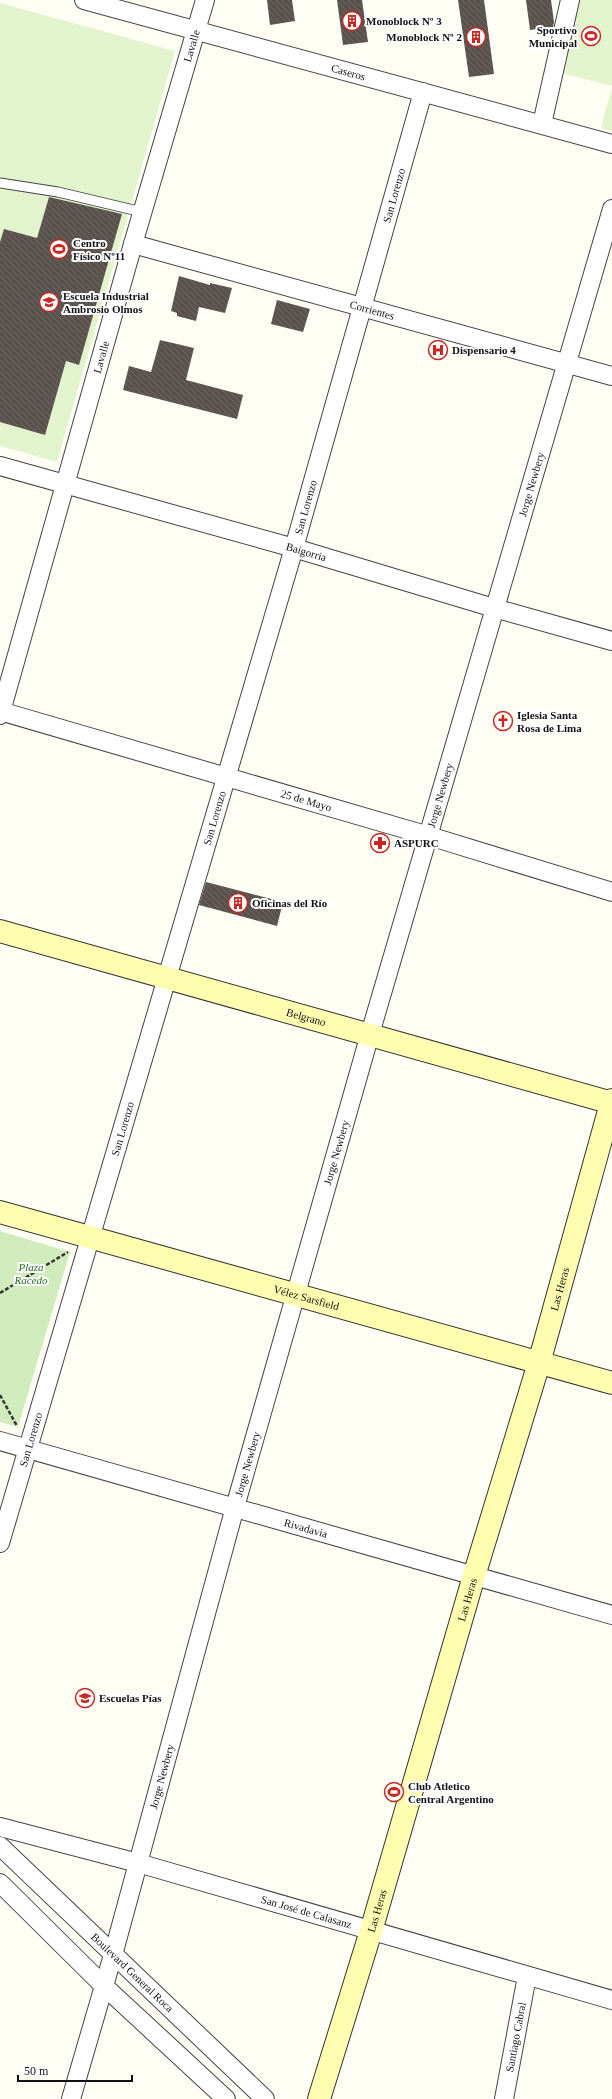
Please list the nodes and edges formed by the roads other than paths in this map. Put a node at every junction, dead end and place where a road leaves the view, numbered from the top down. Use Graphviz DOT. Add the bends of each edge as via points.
graph roads {
  1 [pos="84,0"];
  2 [pos="205,0"];
  3 [pos="570,0"];
  4 [pos="196,31"];
  5 [pos="423,92"];
  6 [pos="542,124"];
  7 [pos="612,144"];
  8 [pos="0,183"];
  9 [pos="612,209"];
  10 [pos="142,212"];
  11 [pos="133,244"];
  12 [pos="361,306"];
  13 [pos="567,363"];
  14 [pos="612,376"];
  15 [pos="0,466"];
  16 [pos="65,484"];
  17 [pos="294,548"];
  18 [pos="494,608"];
  19 [pos="612,641"];
  20 [pos="0,712"];
  21 [pos="225,775"];
  22 [pos="429,836"];
  23 [pos="612,892"];
  24 [pos="0,931"];
  25 [pos="167,978"];
  26 [pos="370,1034"];
  27 [pos="612,1102"];
  28 [pos="0,1212"];
  29 [pos="90,1238"];
  30 [pos="296,1294"];
  31 [pos="539,1363"];
  32 [pos="612,1383"];
  33 [pos="0,1441"];
  34 [pos="28,1449"];
  35 [pos="236,1507"];
  36 [pos="0,1543"];
  37 [pos="474,1576"];
  38 [pos="612,1615"];
  39 [pos="0,1827"];
  40 [pos="0,1846"];
  41 [pos="138,1863"];
  42 [pos="0,1883"];
  43 [pos="371,1931"];
  44 [pos="114,1955"];
  45 [pos="527,1976"];
  46 [pos="104,1986"];
  47 [pos="612,2000"];
  48 [pos="72,2099"];
  49 [pos="226,2099"];
  50 [pos="265,2099"];
  51 [pos="319,2099"];
  52 [pos="504,2099"];
  1 -- 4 [label="street, Caseros"];
  2 -- 4 [label="street, Lavalle"];
  3 -- 6 [label="street"];
  4 -- 5 [label="street, Caseros"];
  4 -- 10 [label="street, Lavalle"];
  5 -- 6 [label="street, Caseros"];
  5 -- 12 [label="street, San Lorenzo"];
  6 -- 7 [label="street, Caseros"];
  8 -- 10 [label="lane" via="58,192"];
  9 -- 13 [label="street, Jorge Newbery"];
  10 -- 11 [label="street, Lavalle"];
  11 -- 12 [label="street, Corrientes"];
  11 -- 16 [label="street, Lavalle"];
  12 -- 13 [label="street, Corrientes"];
  12 -- 17 [label="street, San Lorenzo"];
  13 -- 14 [label="street, Corrientes"];
  13 -- 18 [label="street, Jorge Newbery"];
  15 -- 16 [label="street, Baigorria"];
  16 -- 17 [label="street, Baigorria"];
  16 -- 20 [label="street, Lavalle"];
  17 -- 18 [label="street, Baigorria"];
  17 -- 21 [label="street, San Lorenzo"];
  18 -- 19 [label="street, Baigorria"];
  18 -- 22 [label="street, Jorge Newbery"];
  20 -- 21 [label="street, 25 de Mayo"];
  21 -- 22 [label="street, 25 de Mayo"];
  21 -- 25 [label="street, San Lorenzo"];
  22 -- 23 [label="street, 25 de Mayo"];
  22 -- 26 [label="street, Jorge Newbery"];
  24 -- 25 [label="main road, Belgrano"];
  25 -- 26 [label="main road, Belgrano"];
  25 -- 29 [label="street, San Lorenzo"];
  26 -- 27 [label="main road, Belgrano"];
  26 -- 30 [label="street, Jorge Newbery"];
  27 -- 31 [label="main road, Las Heras"];
  28 -- 29 [label="main road, Vélez Sarsfield"];
  29 -- 30 [label="main road, Vélez Sarsfield"];
  29 -- 34 [label="street, San Lorenzo"];
  30 -- 31 [label="main road, Vélez Sarsfield"];
  30 -- 35 [label="street, Jorge Newbery"];
  31 -- 32 [label="main road, Vélez Sarsfield"];
  31 -- 37 [label="main road, Las Heras"];
  33 -- 34 [label="street, Rivadavia"];
  34 -- 35 [label="street, Rivadavia"];
  34 -- 36 [label="street, San Lorenzo"];
  35 -- 37 [label="street, Rivadavia"];
  35 -- 41 [label="street, Jorge Newbery"];
  37 -- 38 [label="street, Rivadavia"];
  37 -- 43 [label="main road, Las Heras"];
  39 -- 41 [label="street, San José de Calasanz"];
  40 -- 44 [label="street, Boulevard General Roca"];
  41 -- 43 [label="street, San José de Calasanz"];
  41 -- 44 [label="street, Jorge Newbery"];
  42 -- 46 [label="street"];
  43 -- 45 [label="street, San José de Calasanz"];
  43 -- 51 [label="main road, Las Heras"];
  44 -- 46 [label="street, Jorge Newbery"];
  44 -- 50 [label="street, Boulevard General Roca"];
  45 -- 47 [label="street, San José de Calasanz"];
  45 -- 52 [label="street, Santiago Cabral"];
  46 -- 48 [label="street, Jorge Newbery"];
  46 -- 49 [label="street"];
}
